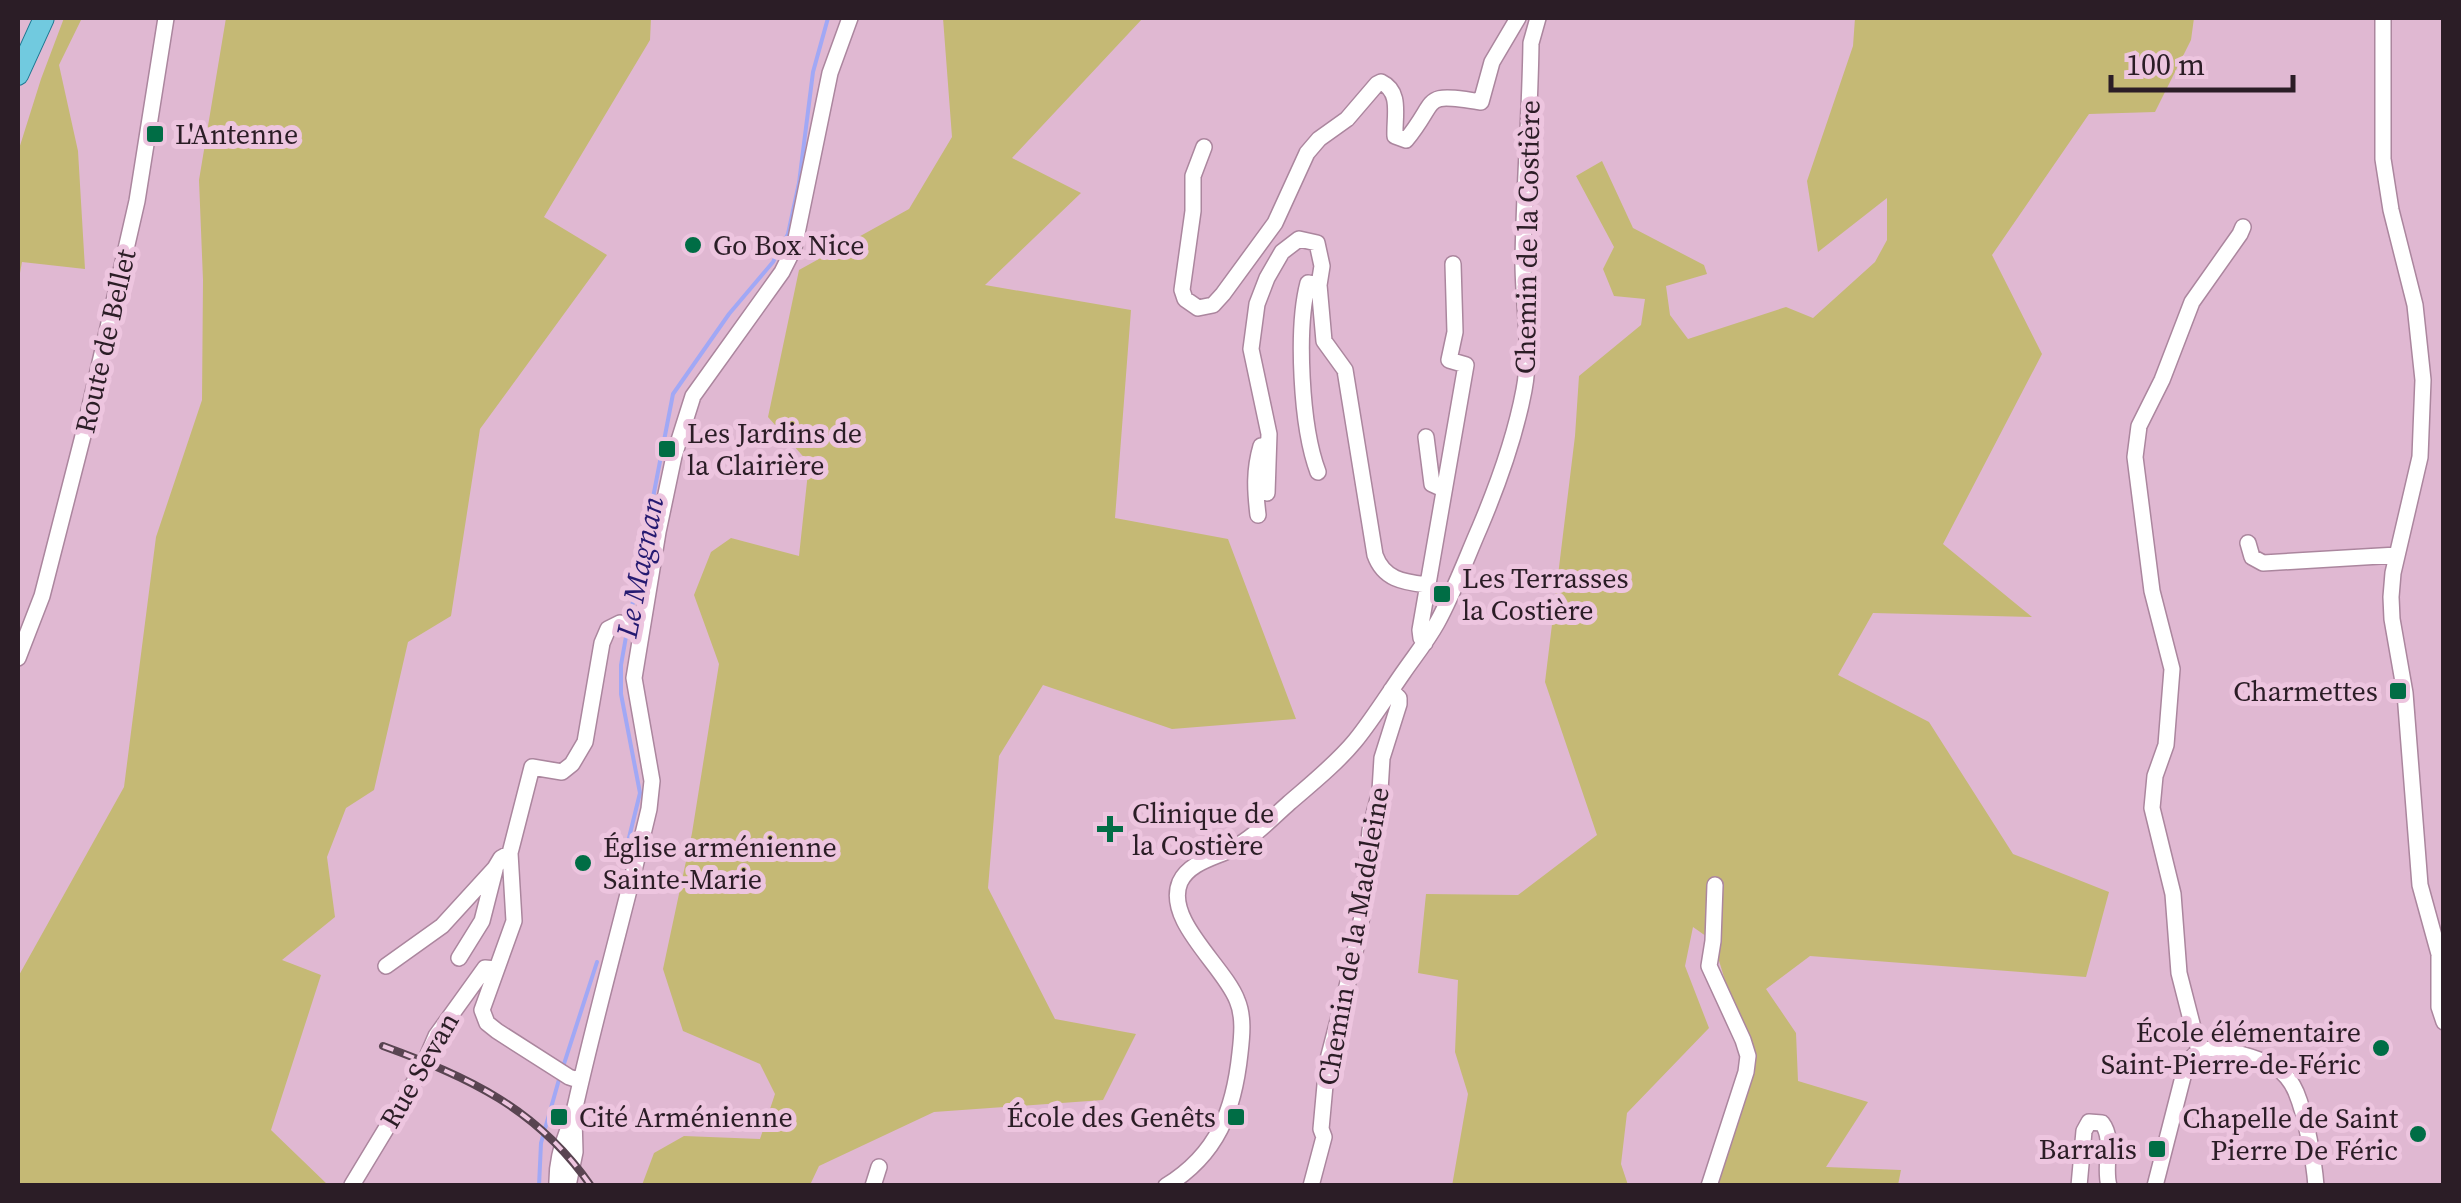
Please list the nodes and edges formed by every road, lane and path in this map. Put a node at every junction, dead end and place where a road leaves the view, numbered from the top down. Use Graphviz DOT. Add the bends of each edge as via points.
graph roads {
  1 [pos="44,18"];
  2 [pos="166,18"];
  3 [pos="850,18"];
  4 [pos="1518,18"];
  5 [pos="1538,18"];
  6 [pos="2382,18"];
  7 [pos="18,75"];
  8 [pos="1204,147"];
  9 [pos="2242,227"];
  10 [pos="1453,264"];
  11 [pos="1318,284"];
  12 [pos="1268,434"];
  13 [pos="1426,437"];
  14 [pos="1318,472"];
  15 [pos="1443,489"];
  16 [pos="1267,493"];
  17 [pos="1258,516"];
  18 [pos="2248,543"];
  19 [pos="2397,555"];
  20 [pos="1427,585"];
  21 [pos="631,626"];
  22 [pos="1425,642"];
  23 [pos="18,658"];
  24 [pos="1391,690"];
  25 [pos="510,853"];
  26 [pos="495,868"];
  27 [pos="1715,885"];
  28 [pos="459,958"];
  29 [pos="386,966"];
  30 [pos="496,969"];
  31 [pos="2444,1022"];
  32 [pos="2200,1052"];
  33 [pos="575,1079"];
  34 [pos="574,1114"];
  35 [pos="880,1167"];
  36 [pos="352,1185"];
  37 [pos="556,1186"];
  38 [pos="568,1186"];
  39 [pos="874,1186"];
  40 [pos="1166,1186"];
  41 [pos="1311,1186"];
  42 [pos="1709,1186"];
  43 [pos="2079,1186"];
  44 [pos="2108,1186"];
  45 [pos="2155,1186"];
  46 [pos="2316,1186"];
  1 -- 7 [label="main road"];
  2 -- 23 [label="street, Route de Bellet" via="137,201 85,428 42,596"];
  3 -- 21 [label="street" via="830,74 794,248 686,410"];
  4 -- 8 [label="street" via="1492,62 1481,102 1435,99 1406,140 1395,136 1394,91 1377,84 1347,119 1319,138 1275,223 1223,294 1198,308 1182,290 1193,176"];
  5 -- 22 [label="street, Chemin de la Costière" via="1525,174 1524,390 1499,482"];
  6 -- 19 [label="street" via="2383,160 2423,380 2420,457"];
  9 -- 32 [label="street" via="2192,302 2139,426 2136,457 2152,591 2172,669 2152,808 2174,894 2179,972"];
  10 -- 15 [label="street" via="1449,360 1466,365"];
  11 -- 12 [label="street" via="1318,243 1300,239 1282,252 1257,304 1251,349"];
  11 -- 14 [label="street" via="1308,283 1304,298 1302,366"];
  11 -- 20 [label="street" via="1324,341 1345,370 1378,566 1394,578"];
  12 -- 16 [label="street"];
  12 -- 17 [label="street" via="1256,465"];
  13 -- 15 [label="street" via="1432,484"];
  15 -- 20 [label="street"];
  18 -- 19 [label="street" via="2252,557 2263,562"];
  19 -- 31 [label="street" via="2392,619 2405,692 2420,885 2440,954 2438,1007"];
  20 -- 22 [label="street" via="1420,634"];
  21 -- 25 [label="street" via="608,629 602,643 585,742 572,764 562,772 532,767"];
  21 -- 33 [label="street" via="650,809"];
  22 -- 24 [label="street, Chemin de la Costière"];
  24 -- 40 [label="street, Chemin de la Costière" via="1351,746 1316,779 1249,838 1181,880 1179,910 1236,997 1241,1042 1222,1126 1201,1156"];
  24 -- 41 [label="street, Chemin de la Madeleine" via="1399,704 1382,758 1362,910 1327,1063 1324,1137"];
  25 -- 26 [label="street"];
  25 -- 30 [label="street" via="514,921"];
  26 -- 28 [label="street" via="482,921"];
  26 -- 29 [label="street" via="442,926"];
  27 -- 42 [label="street" via="1709,966 1748,1056"];
  30 -- 33 [label="street" via="482,1010 487,1023"];
  30 -- 36 [label="street, Rue Sevan" via="485,968 442,1026"];
  32 -- 45 [label="street" via="2186,1070"];
  32 -- 46 [label="street" via="2228,1051 2289,1079"];
  33 -- 34 [label="street"];
  34 -- 37 [label="street" via="560,1149"];
  34 -- 38 [label="street"];
  35 -- 39 [label="street"];
  43 -- 44 [label="street" via="2084,1131 2094,1121 2108,1134"];
}
